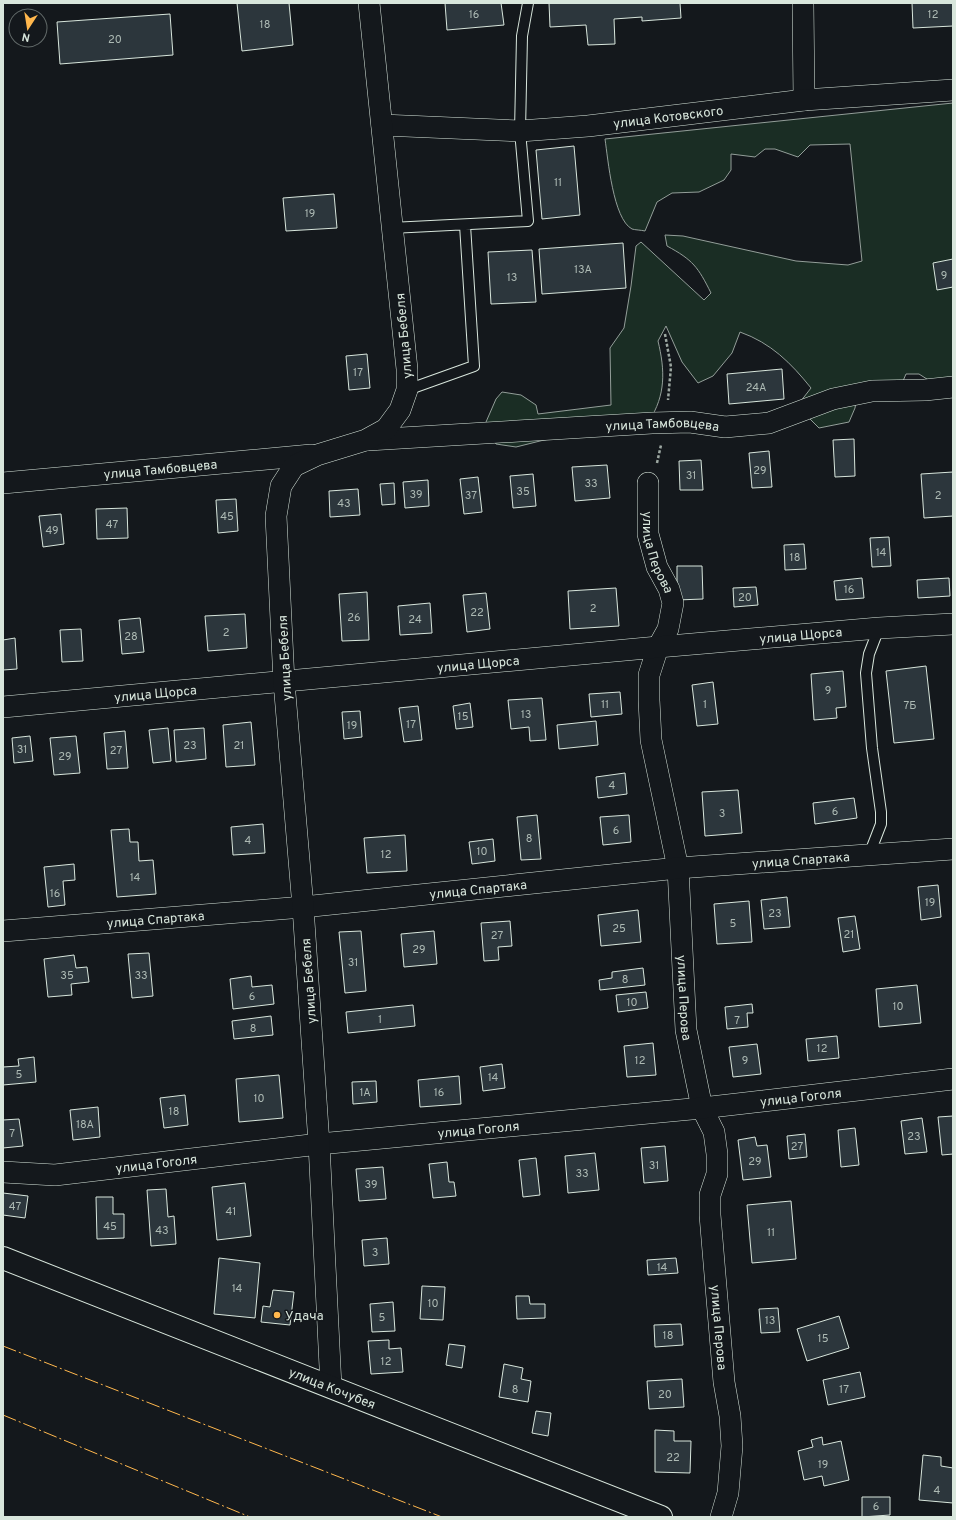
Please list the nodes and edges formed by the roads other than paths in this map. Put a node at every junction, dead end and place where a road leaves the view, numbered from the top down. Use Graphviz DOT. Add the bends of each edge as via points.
graph roads {
  1 [pos="369,3"];
  2 [pos="528,3"];
  3 [pos="803,3"];
  4 [pos="953,90"];
  5 [pos="804,100"];
  6 [pos="382,125"];
  7 [pos="520,131"];
  8 [pos="464,224"];
  9 [pos="391,228"];
  10 [pos="953,387"];
  11 [pos="407,390"];
  12 [pos="366,440"];
  13 [pos="317,455"];
  14 [pos="3,483"];
  15 [pos="648,483"];
  16 [pos="953,624"];
  17 [pos="879,628"];
  18 [pos="658,647"];
  19 [pos="284,682"];
  20 [pos="3,708"];
  21 [pos="953,849"];
  22 [pos="869,855"];
  23 [pos="678,868"];
  24 [pos="303,907"];
  25 [pos="3,931"];
  26 [pos="953,1079"];
  27 [pos="702,1108"];
  28 [pos="319,1144"];
  29 [pos="3,1172"];
  30 [pos="3,1258"];
  31 [pos="332,1387"];
  32 [pos="661,1517"];
  33 [pos="721,1517"];
  1 -- 6 [label="street, улица Бебеля"];
  2 -- 7 [label="lane" via="522,36"];
  3 -- 5 [label="street"];
  4 -- 5 [label="street, улица Котовского"];
  5 -- 7 [label="street, улица Котовского" via="588,126"];
  6 -- 7 [label="street, улица Котовского"];
  6 -- 9 [label="street, улица Бебеля"];
  7 -- 8 [label="lane" via="528,221"];
  8 -- 9 [label="lane"];
  8 -- 11 [label="lane" via="474,366"];
  9 -- 11 [label="street, улица Бебеля" via="407,369"];
  10 -- 12 [label="street, улица Тамбовцева" via="872,391 833,399 769,423 726,428 690,422 652,423"];
  11 -- 12 [label="street, улица Бебеля" via="400,410 386,429"];
  12 -- 13 [label="street, улица Бебеля"];
  13 -- 14 [label="street, улица Тамбовцева"];
  13 -- 19 [label="street, улица Бебеля" via="294,466 280,486 276,516"];
  15 -- 18 [label="street, улица Перова" via="648,534 657,567 673,603 668,630"];
  16 -- 17 [label="street, улица Щорса"];
  17 -- 18 [label="street, улица Щорса"];
  17 -- 22 [label="lane" via="869,654 866,673 872,748 881,812 881,824"];
  18 -- 19 [label="street, улица Щорса"];
  18 -- 23 [label="street, улица Перова" via="650,675 651,740"];
  19 -- 20 [label="street, улица Щорса"];
  19 -- 24 [label="street, улица Бебеля"];
  21 -- 22 [label="street, улица Спартака"];
  22 -- 23 [label="street, улица Спартака"];
  23 -- 24 [label="street, улица Спартака"];
  23 -- 27 [label="street, улица Перова" via="686,1030"];
  24 -- 25 [label="street, улица Спартака"];
  24 -- 28 [label="street, улица Бебеля"];
  26 -- 27 [label="street, улица Гоголя"];
  27 -- 28 [label="street, улица Гоголя"];
  27 -- 33 [label="street, улица Перова" via="714,1132 717,1154 716,1174 710,1195 710,1215 732,1446 728,1493"];
  28 -- 29 [label="street, улица Гоголя" via="55,1175"];
  28 -- 31 [label="street, улица Бебеля"];
  30 -- 31 [label="main road, улица Кочубея"];
  31 -- 32 [label="main road, улица Кочубея"];
}
